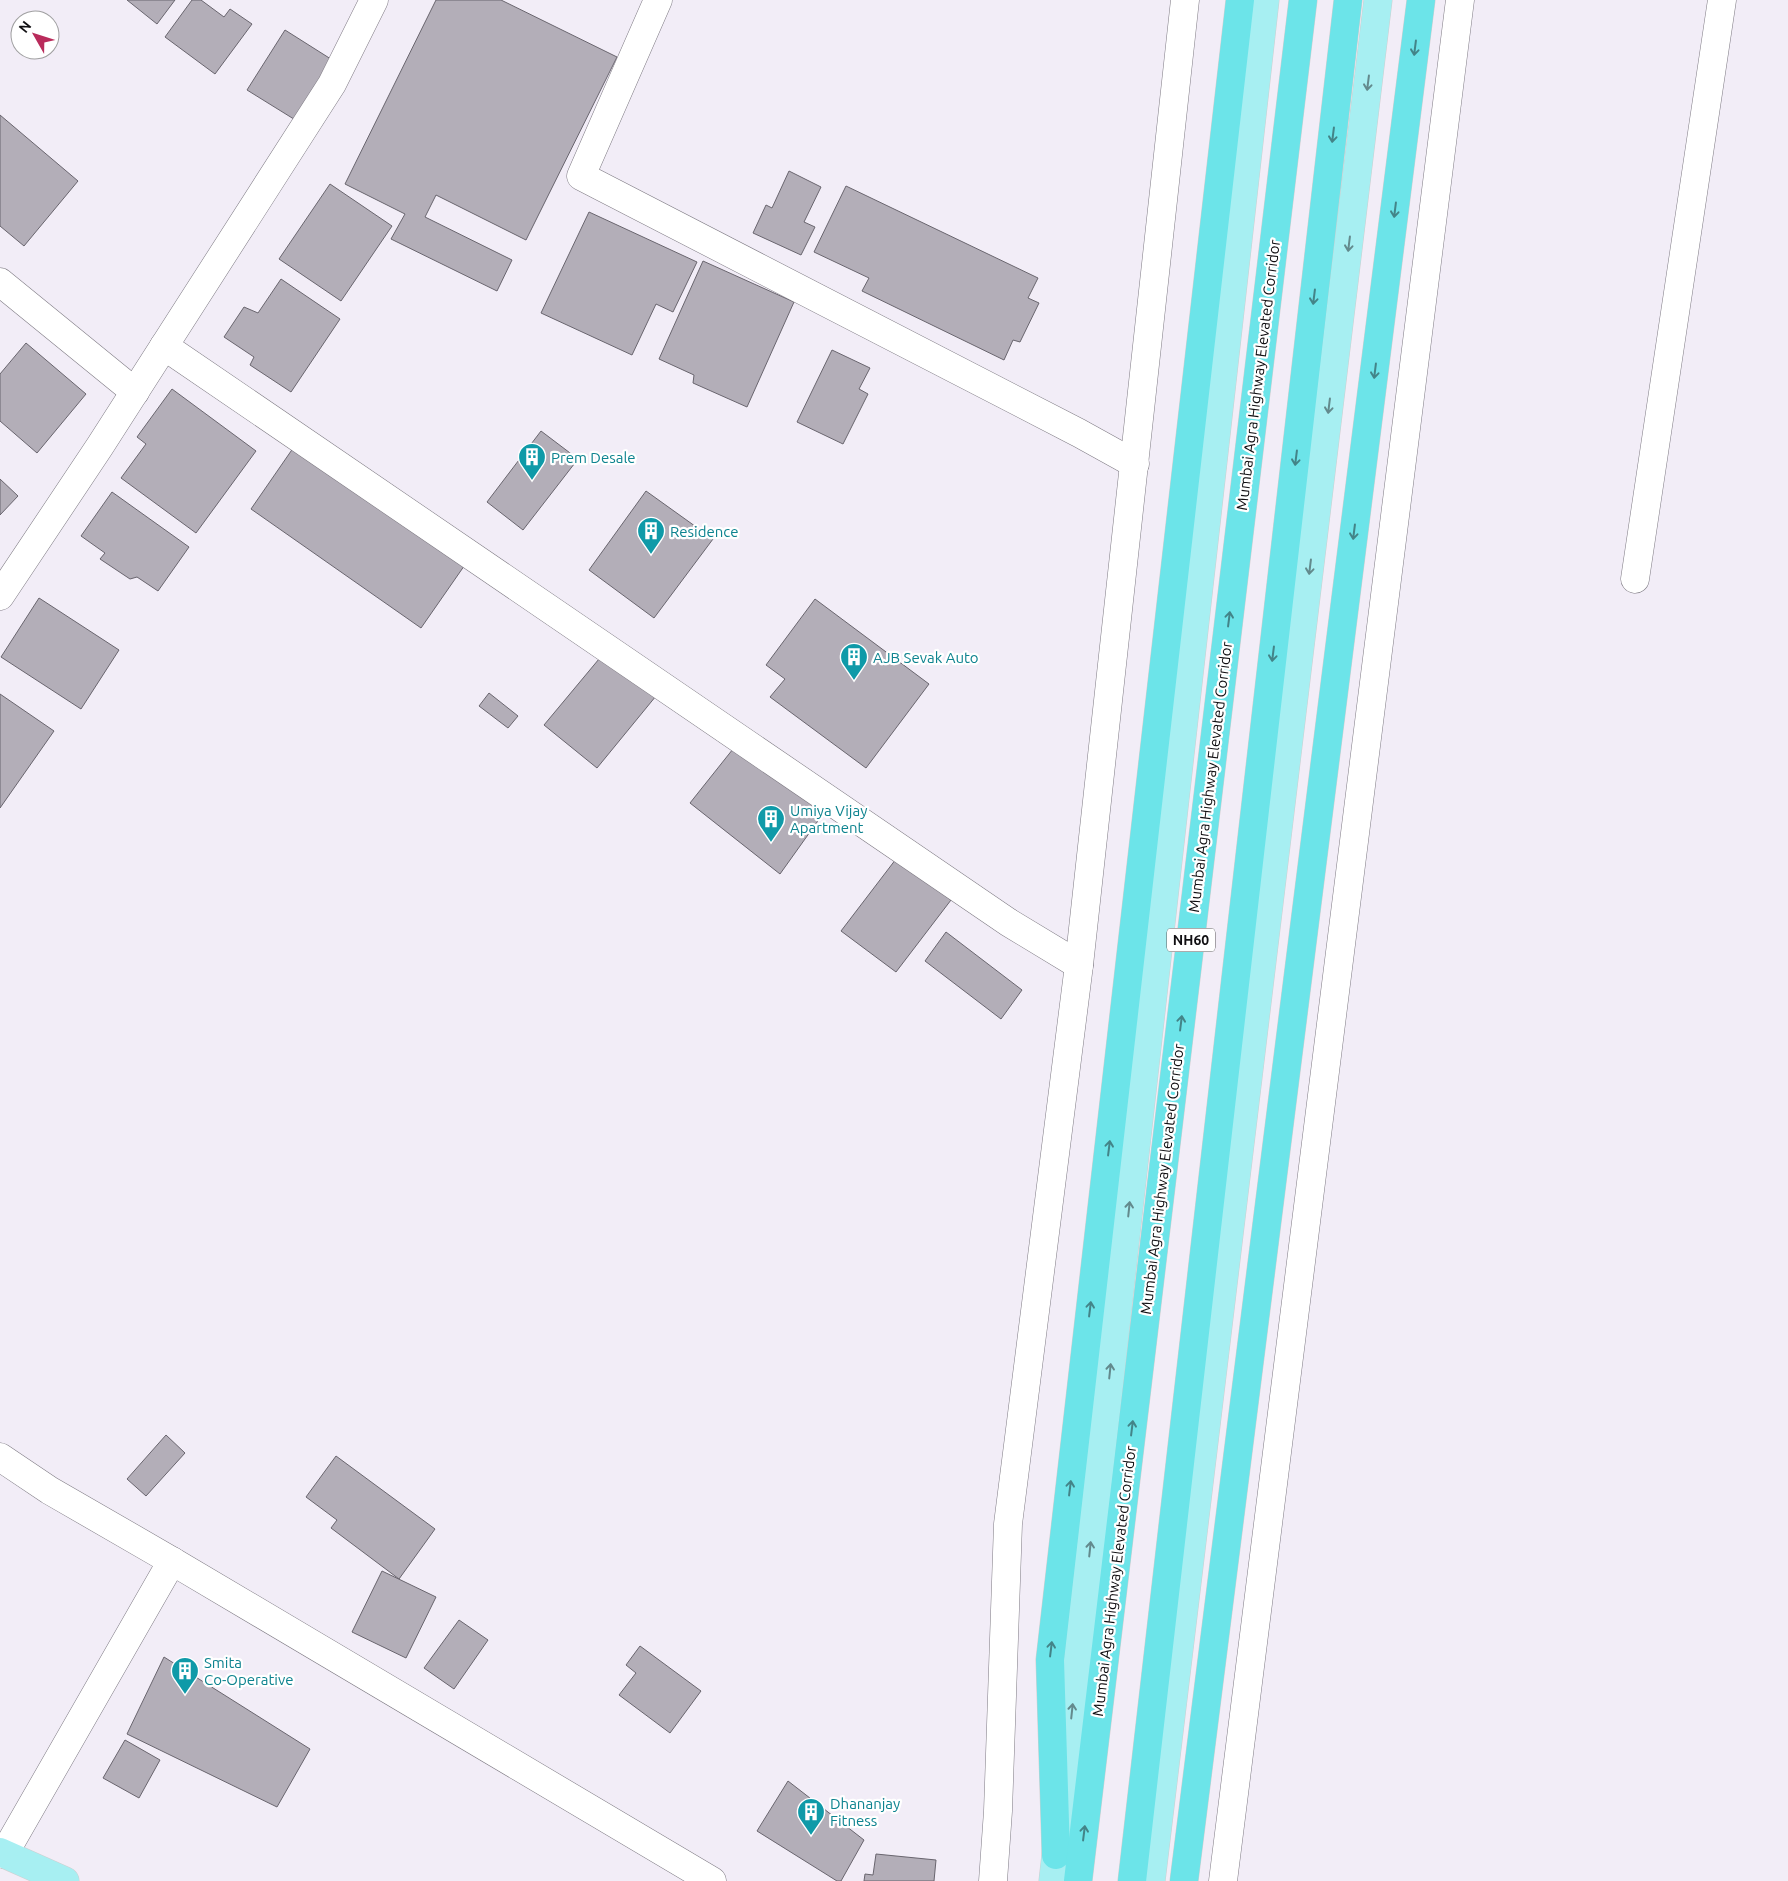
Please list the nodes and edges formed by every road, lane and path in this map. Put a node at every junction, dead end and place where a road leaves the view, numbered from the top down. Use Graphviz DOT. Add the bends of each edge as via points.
graph roads {
  1 [pos="374,0"];
  2 [pos="658,0"];
  3 [pos="1240,0"];
  4 [pos="1266,0"];
  5 [pos="1303,0"];
  6 [pos="1348,0"];
  7 [pos="1378,0"];
  8 [pos="1421,0"];
  9 [pos="1460,0"];
  10 [pos="1722,0"];
  11 [pos="1178,2"];
  12 [pos="0,282"];
  13 [pos="164,346"];
  14 [pos="135,392"];
  15 [pos="1135,464"];
  16 [pos="1635,579"];
  17 [pos="1,593"];
  18 [pos="1079,966"];
  19 [pos="0,1457"];
  20 [pos="172,1560"];
  21 [pos="2,1853"];
  22 [pos="1054,1868"];
  23 [pos="65,1881"];
  24 [pos="712,1881"];
  25 [pos="994,1881"];
  26 [pos="1078,1881"];
  27 [pos="1132,1881"];
  28 [pos="1151,1881"];
  29 [pos="1184,1881"];
  30 [pos="1223,1881"];
  1 -- 13 [label="street" via="332,84"];
  2 -- 15 [label="street" via="581,176"];
  22 -- 3 [label="highway, one-way" via="1050,1660"];
  22 -- 4 [label="main road, one-way"];
  26 -- 5 [label="highway, Mumbai Agra Highway Elevated Corridor / NH60, one-way"];
  6 -- 27 [label="highway, one-way"];
  7 -- 28 [label="main road, one-way"];
  8 -- 29 [label="highway, one-way"];
  9 -- 30 [label="street"];
  10 -- 16 [label="street"];
  11 -- 15 [label="street"];
  12 -- 14 [label="street"];
  13 -- 14 [label="street"];
  13 -- 18 [label="street" via="1008,922"];
  14 -- 17 [label="street"];
  15 -- 18 [label="street"];
  18 -- 25 [label="street" via="1008,1524"];
  19 -- 20 [label="street" via="50,1490"];
  20 -- 21 [label="street"];
  20 -- 24 [label="street"];
  21 -- 23 [label="main road"];
}
